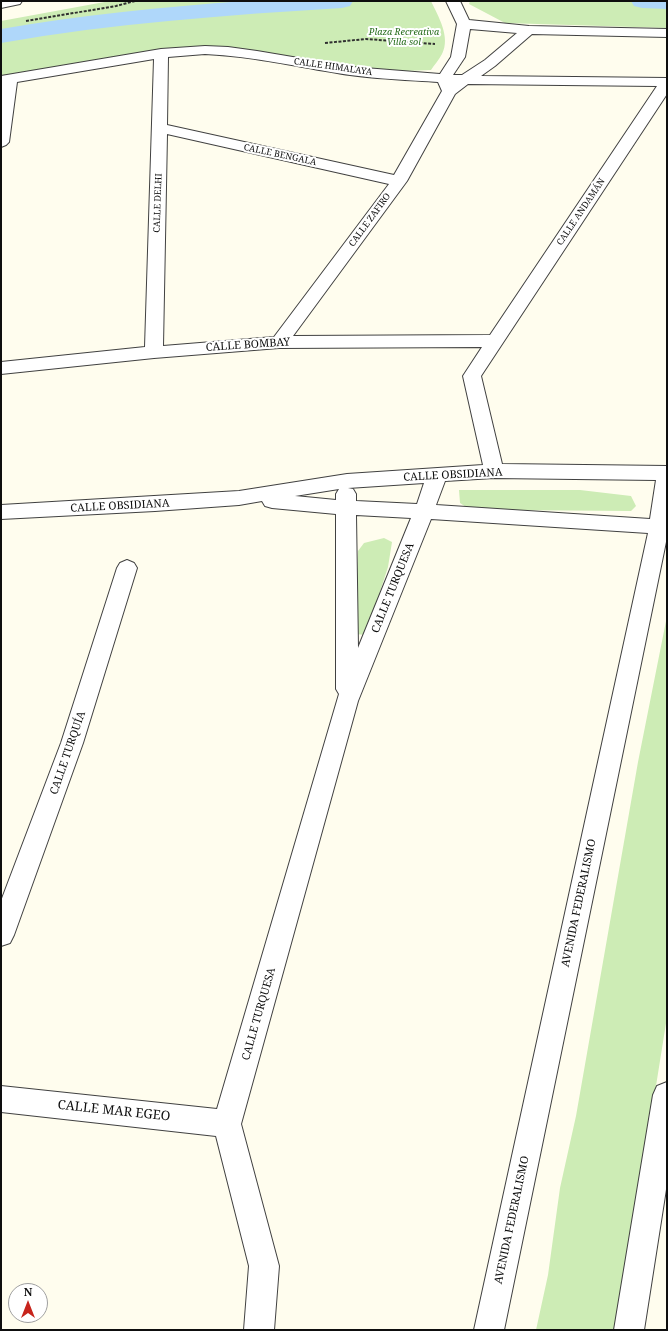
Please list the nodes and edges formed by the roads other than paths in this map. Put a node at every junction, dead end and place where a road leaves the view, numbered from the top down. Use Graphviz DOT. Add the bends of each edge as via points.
graph roads {
  1 [pos="15,1"];
  2 [pos="452,1"];
  3 [pos="1,4"];
  4 [pos="464,24"];
  5 [pos="529,30"];
  6 [pos="667,33"];
  7 [pos="161,53"];
  8 [pos="6,79"];
  9 [pos="465,80"];
  10 [pos="667,82"];
  11 [pos="446,84"];
  12 [pos="160,128"];
  13 [pos="1,142"];
  14 [pos="399,181"];
  15 [pos="496,341"];
  16 [pos="279,342"];
  17 [pos="154,352"];
  18 [pos="1,368"];
  19 [pos="494,471"];
  20 [pos="667,474"];
  21 [pos="437,475"];
  22 [pos="347,481"];
  23 [pos="239,498"];
  24 [pos="346,508"];
  25 [pos="424,511"];
  26 [pos="1,512"];
  27 [pos="663,527"];
  28 [pos="127,568"];
  29 [pos="347,700"];
  30 [pos="1,935"];
  31 [pos="667,1095"];
  32 [pos="1,1099"];
  33 [pos="227,1124"];
  34 [pos="259,1330"];
  35 [pos="489,1330"];
  36 [pos="629,1330"];
  1 -- 3 [label="street"];
  2 -- 4 [label="street"];
  4 -- 5 [label="street"];
  4 -- 11 [label="street, CALLE ZAFIRO" via="458,57"];
  5 -- 6 [label="street"];
  5 -- 9 [label="street, CALLE ZAFIRO"];
  7 -- 8 [label="street, CALLE HIMALAYA"];
  7 -- 11 [label="street, CALLE HIMALAYA" via="228,51"];
  7 -- 12 [label="street, CALLE DELHI"];
  8 -- 13 [label="street"];
  9 -- 10 [label="street"];
  9 -- 11 [label="street, CALLE ZAFIRO"];
  10 -- 15 [label="street, CALLE ANDAMÁN"];
  11 -- 14 [label="street, CALLE ZAFIRO"];
  12 -- 14 [label="street, CALLE BENGALA"];
  12 -- 17 [label="street, CALLE DELHI"];
  14 -- 16 [label="street, CALLE ZAFIRO"];
  15 -- 16 [label="street, CALLE BOMBAY"];
  15 -- 19 [label="street, CALLE ANDAMÁN" via="472,376"];
  16 -- 17 [label="street, CALLE BOMBAY"];
  17 -- 18 [label="street, CALLE BOMBAY"];
  19 -- 20 [label="street, CALLE OBSIDIANA"];
  19 -- 21 [label="street, CALLE OBSIDIANA"];
  20 -- 27 [label="street, AVENIDA FEDERALISMO"];
  21 -- 22 [label="street, CALLE OBSIDIANA"];
  21 -- 25 [label="street, CALLE TURQUESA"];
  22 -- 23 [label="street, CALLE OBSIDIANA"];
  22 -- 24 [label="street, CALLE TURQUESA"];
  23 -- 24 [label="street, CALLE OBSIDIANA"];
  23 -- 26 [label="street, CALLE OBSIDIANA"];
  24 -- 25 [label="street, CALLE OBSIDIANA"];
  24 -- 29 [label="street, CALLE TURQUESA"];
  25 -- 27 [label="street, CALLE OBSIDIANA"];
  25 -- 29 [label="street, CALLE TURQUESA"];
  27 -- 35 [label="street, AVENIDA FEDERALISMO"];
  28 -- 30 [label="street, CALLE TURQUÍA" via="72,743"];
  29 -- 33 [label="street, CALLE TURQUESA"];
  31 -- 36 [label="street"];
  32 -- 33 [label="street, CALLE MAR EGEO"];
  33 -- 34 [label="street" via="264,1266"];
}
